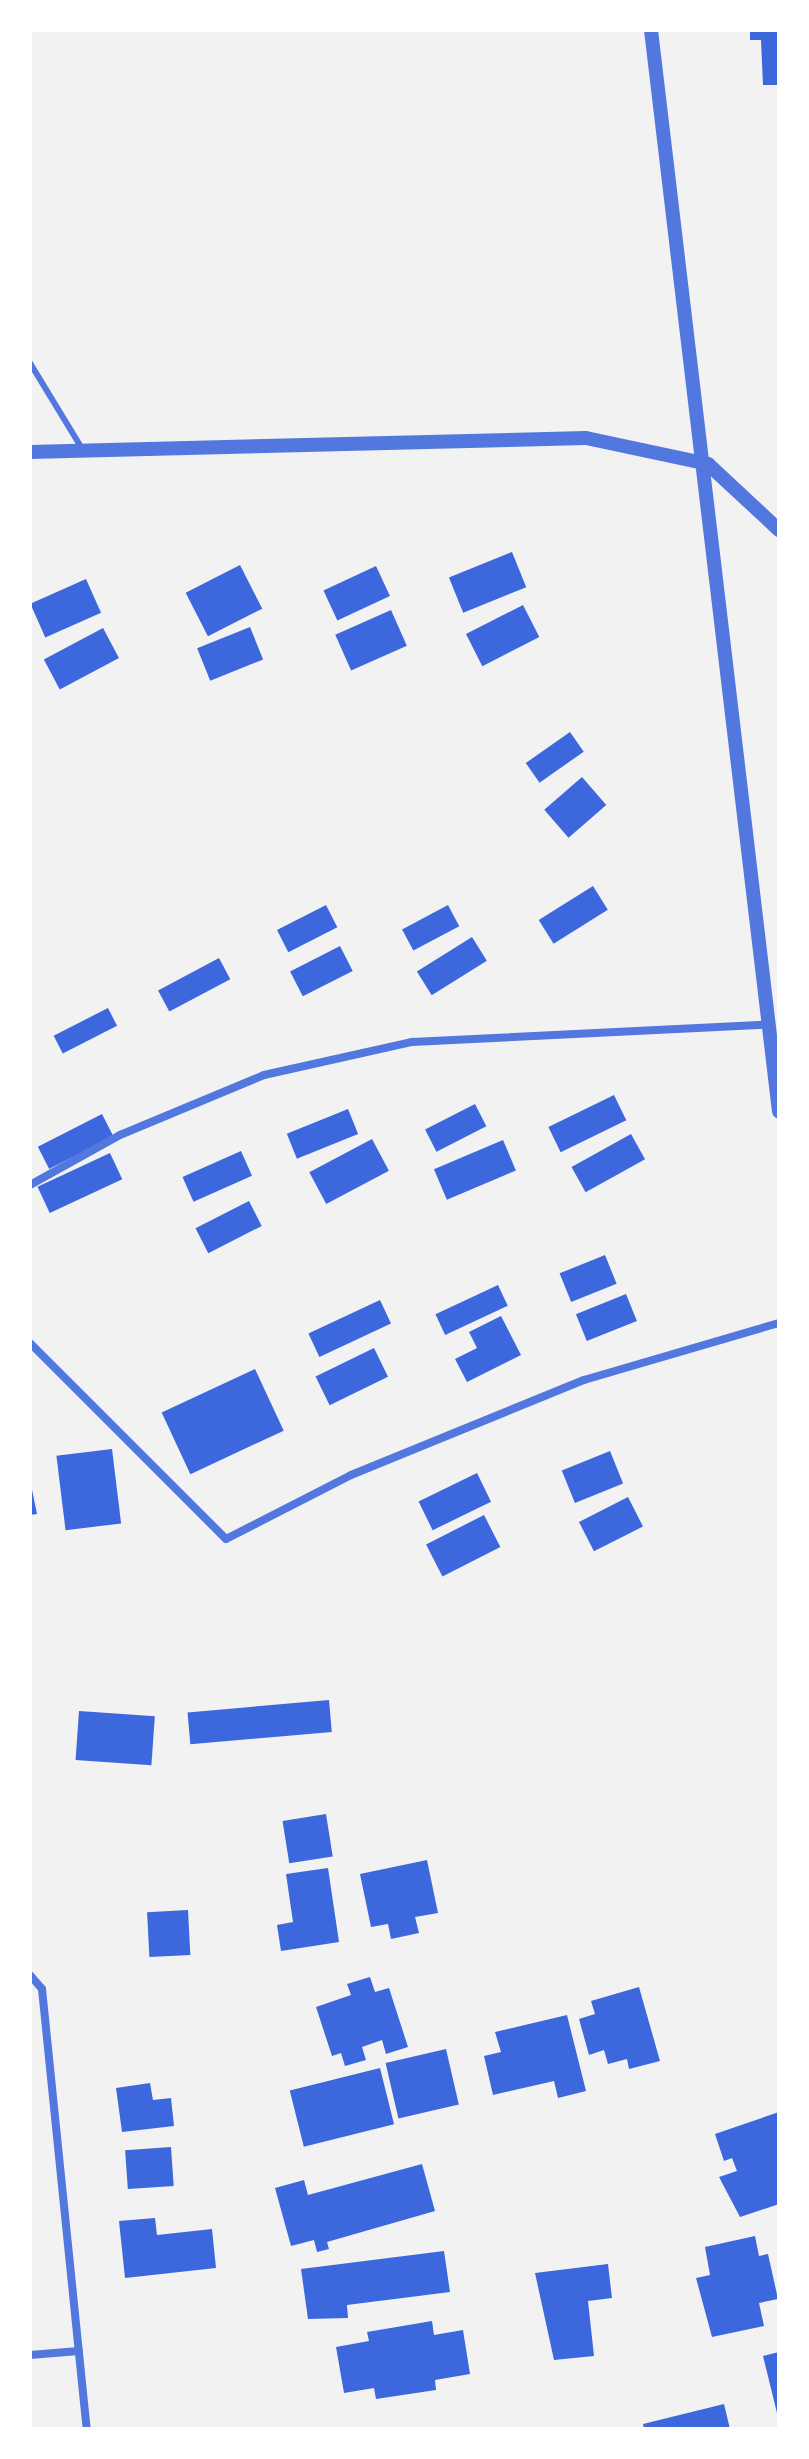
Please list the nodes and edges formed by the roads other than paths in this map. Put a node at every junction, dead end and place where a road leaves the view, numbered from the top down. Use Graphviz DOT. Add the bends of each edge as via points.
graph roads {
  1 [pos="651,30"];
  2 [pos="30,363"];
  3 [pos="81,447"];
  4 [pos="30,452"];
  5 [pos="708,464"];
  6 [pos="779,530"];
  7 [pos="765,1025"];
  8 [pos="779,1111"];
  9 [pos="30,1185"];
  10 [pos="779,1323"];
  11 [pos="30,1343"];
  12 [pos="30,1975"];
  13 [pos="79,2351"];
  14 [pos="30,2355"];
  15 [pos="87,2429"];
  1 -- 5 [label="street"];
  2 -- 3 [label="lane"];
  3 -- 4 [label="street"];
  3 -- 5 [label="street" via="586,438"];
  5 -- 6 [label="street"];
  5 -- 7 [label="street"];
  7 -- 8 [label="street"];
  7 -- 9 [label="street" via="412,1042 264,1075 120,1135"];
  10 -- 11 [label="street" via="584,1380 351,1475 226,1539"];
  12 -- 13 [label="street" via="42,1989"];
  13 -- 14 [label="street"];
  13 -- 15 [label="street"];
}
